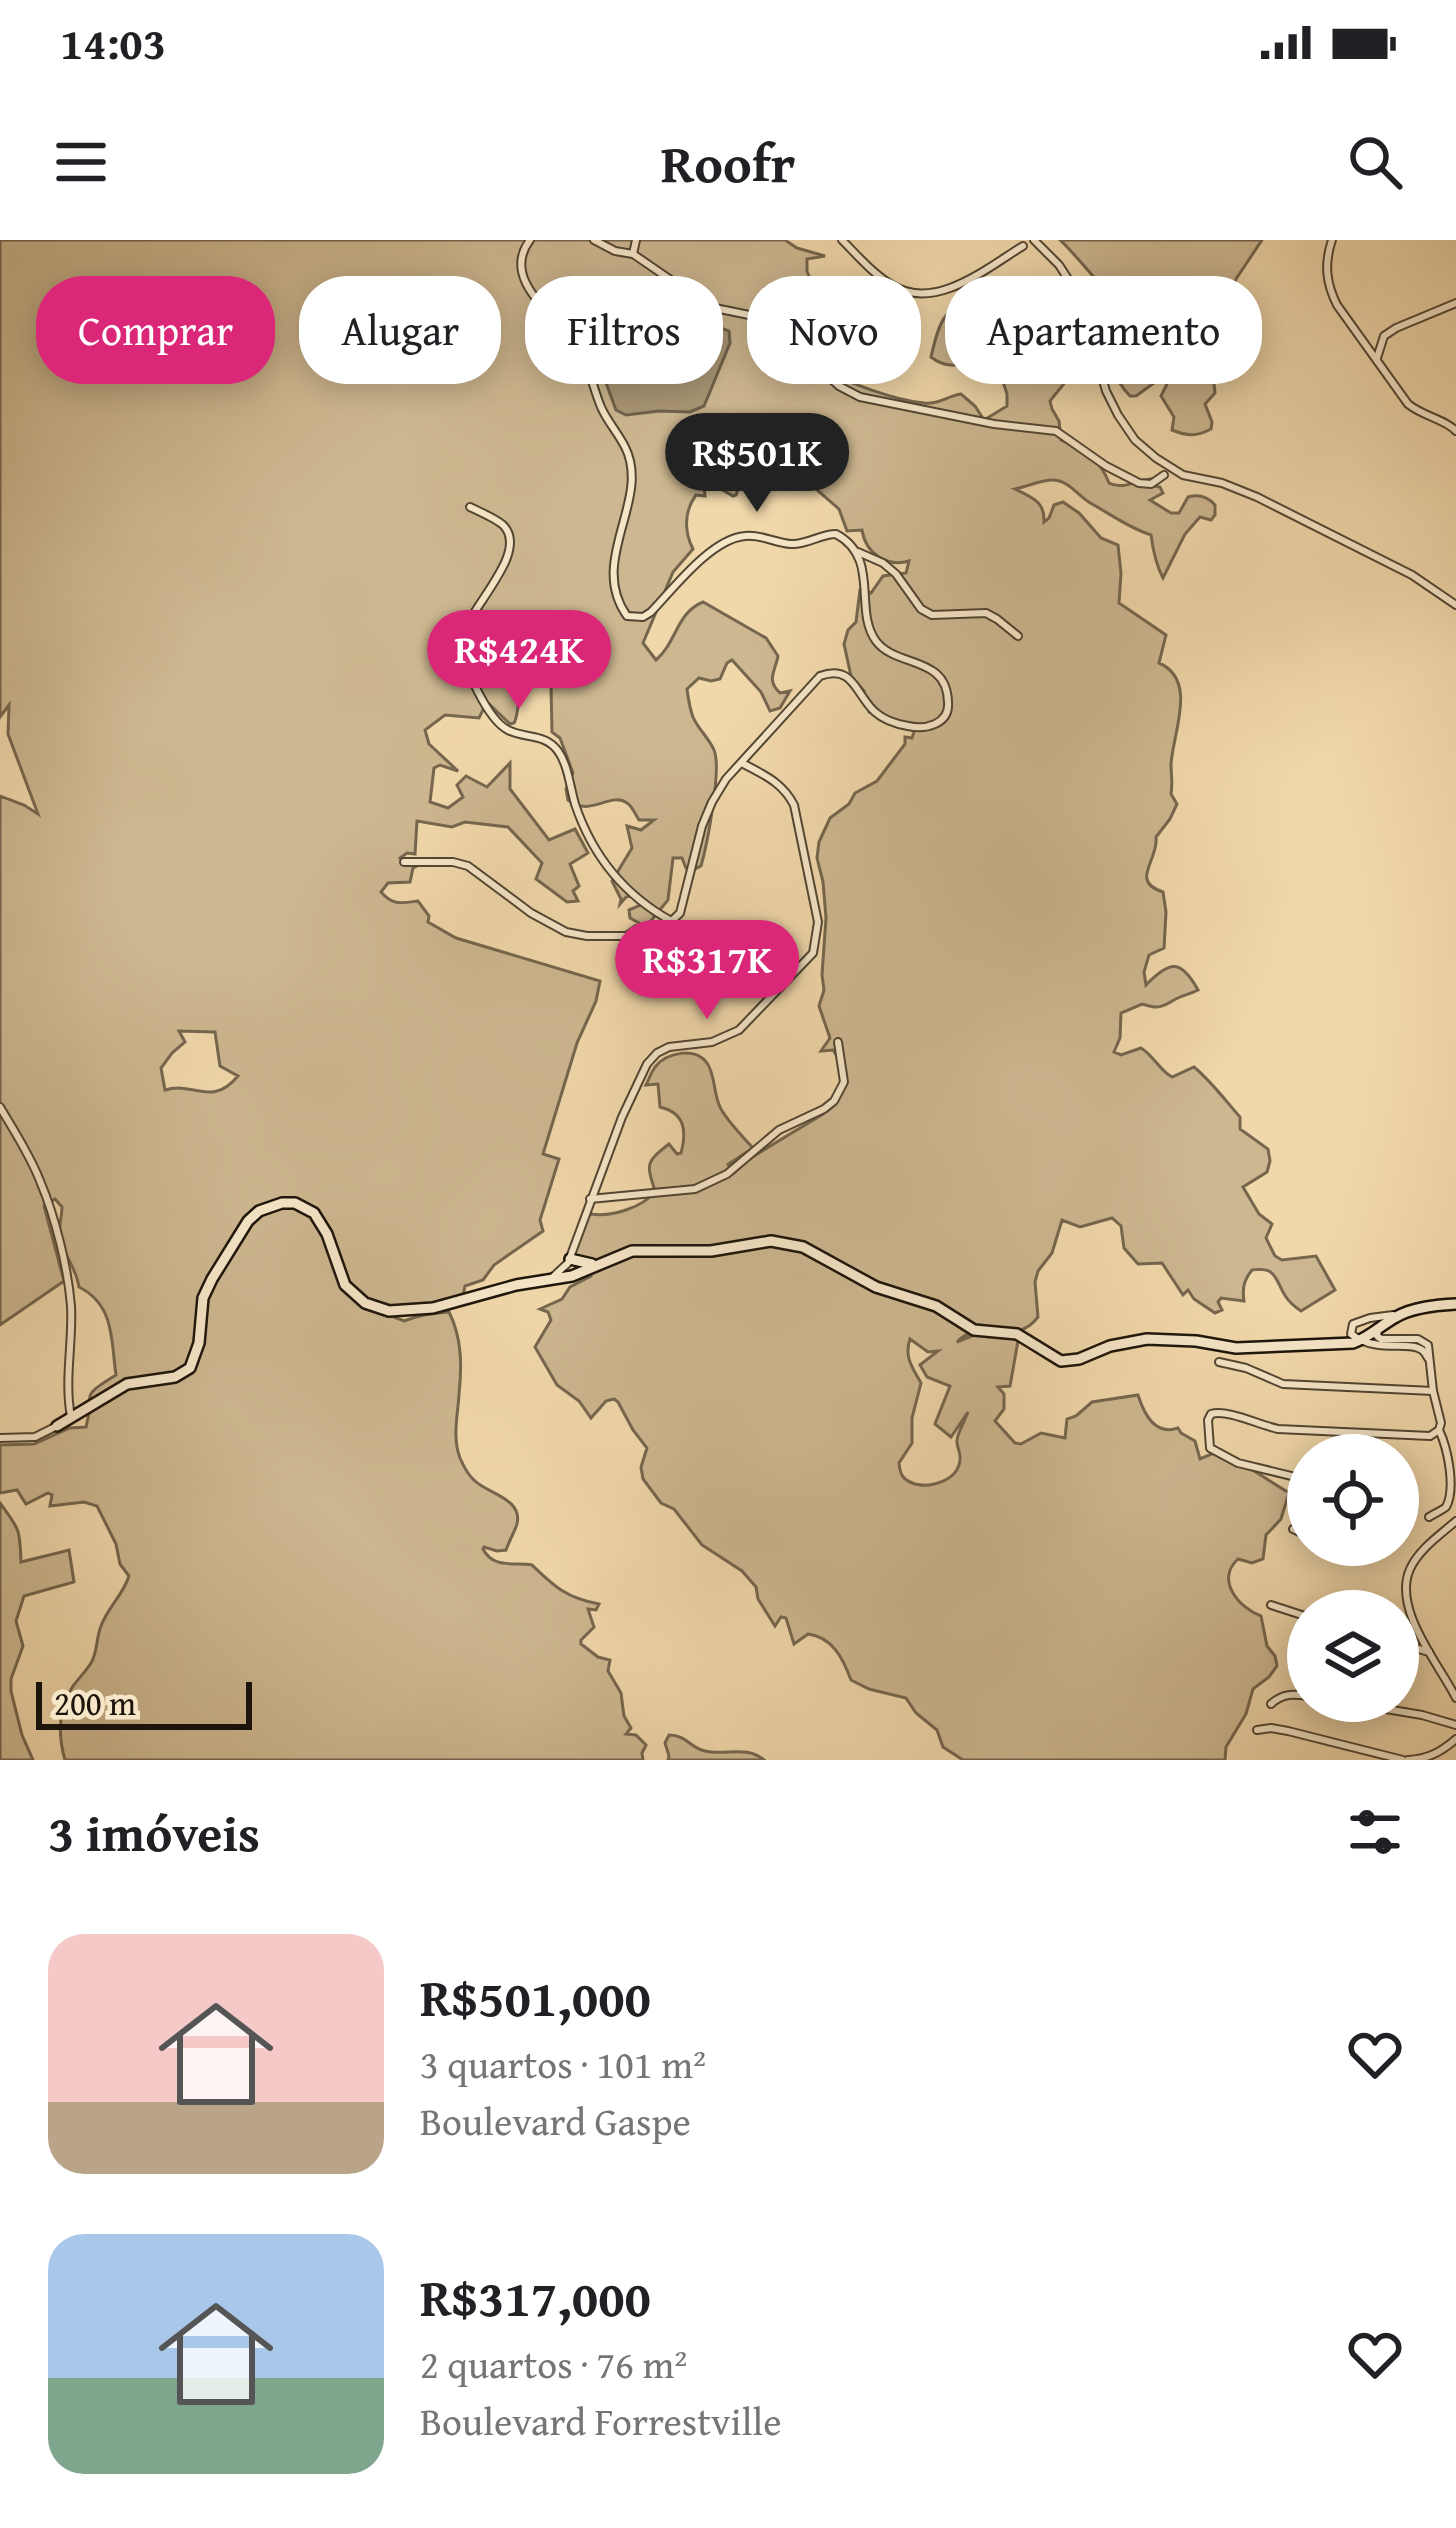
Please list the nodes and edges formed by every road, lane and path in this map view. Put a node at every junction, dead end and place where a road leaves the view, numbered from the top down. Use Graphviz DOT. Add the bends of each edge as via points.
graph roads {
  1 [pos="530,240"];
  2 [pos="594,240"];
  3 [pos="636,240"];
  4 [pos="842,240"];
  5 [pos="1034,240"];
  6 [pos="1331,240"];
  7 [pos="1023,246"];
  8 [pos="633,254"];
  9 [pos="1456,303"];
  10 [pos="1376,358"];
  11 [pos="1455,427"];
  12 [pos="1164,475"];
  13 [pos="470,507"];
  14 [pos="855,550"];
  15 [pos="1456,605"];
  16 [pos="1018,636"];
  17 [pos="742,763"];
  18 [pos="404,862"];
  19 [pos="673,922"];
  20 [pos="838,1042"];
  21 [pos="0,1107"];
  22 [pos="590,1199"];
  23 [pos="569,1261"];
  24 [pos="597,1264"];
  25 [pos="572,1276"];
  26 [pos="552,1278"];
  27 [pos="1456,1304"];
  28 [pos="1399,1315"];
  29 [pos="1378,1330"];
  30 [pos="1361,1341"];
  31 [pos="1430,1361"];
  32 [pos="1220,1362"];
  33 [pos="1433,1391"];
  34 [pos="71,1417"];
  35 [pos="57,1426"];
  36 [pos="1439,1430"];
  37 [pos="1387,1434"];
  38 [pos="1419,1435"];
  39 [pos="0,1438"];
  40 [pos="1287,1475"];
  41 [pos="1429,1517"];
  42 [pos="1456,1521"];
  43 [pos="1271,1605"];
  44 [pos="1287,1610"];
  45 [pos="1419,1649"];
  46 [pos="1429,1652"];
  47 [pos="1287,1695"];
  48 [pos="1456,1698"];
  49 [pos="1271,1704"];
  50 [pos="1419,1715"];
  51 [pos="1456,1724"];
  52 [pos="1257,1730"];
  53 [pos="1456,1739"];
  54 [pos="1405,1760"];
  1 -- 14 [label="street" via="520,263 525,281 577,346 631,462 613,558 627,616 651,612 734,538 795,544 836,534"];
  2 -- 8 [label="street"];
  3 -- 8 [label="street"];
  4 -- 7 [label="street" via="890,285 929,294"];
  5 -- 15 [label="street" via="1070,281 1106,391 1135,440 1174,471 1257,497"];
  6 -- 10 [label="street" via="1328,288"];
  8 -- 12 [label="street" via="695,301 771,325 860,397 1056,431 1139,483"];
  9 -- 10 [label="street" via="1384,336"];
  10 -- 11 [label="street" via="1418,412"];
  13 -- 19 [label="street" via="503,525 509,546 465,631 472,679 503,728 557,749 595,851 634,897"];
  14 -- 16 [label="street" via="883,563 932,615 986,614"];
  14 -- 17 [label="street" via="873,638 932,670 947,712 931,726 897,724 870,708 849,678 830,672 810,684"];
  17 -- 19 [label="street" via="712,802"];
  17 -- 22 [label="street" via="775,780 794,805 818,922 813,953 728,1038 657,1053 632,1093"];
  18 -- 19 [label="street" via="468,866 566,932 649,935"];
  20 -- 22 [label="street" via="844,1082 834,1101 779,1130 727,1174 695,1189"];
  21 -- 34 [label="street" via="40,1181 68,1281"];
  22 -- 23 [label="street"];
  23 -- 24 [label="street"];
  23 -- 25 [label="street"];
  23 -- 26 [label="street"];
  24 -- 25 [label="street"];
  24 -- 30 [label="street" via="632,1251 791,1244 974,1330 1017,1334 1061,1361 1148,1339 1236,1348"];
  25 -- 26 [label="street"];
  26 -- 34 [label="street" via="433,1308 377,1308 345,1285 314,1214 270,1205 248,1221 212,1279 190,1368 128,1384"];
  27 -- 28 [label="street"];
  28 -- 29 [label="street"];
  28 -- 30 [label="street" via="1353,1324 1351,1334"];
  29 -- 30 [label="street"];
  29 -- 31 [label="street" via="1381,1339 1418,1339"];
  30 -- 31 [label="street" via="1416,1347"];
  31 -- 33 [label="street"];
  32 -- 33 [label="street" via="1283,1384"];
  33 -- 36 [label="street"];
  34 -- 35 [label="street"];
  35 -- 39 [label="street" via="35,1437"];
  36 -- 38 [label="street"];
  36 -- 41 [label="street" via="1454,1490"];
  37 -- 40 [label="street" via="1278,1429 1211,1414 1210,1448"];
  42 -- 46 [label="street" via="1411,1565 1405,1585"];
  43 -- 44 [label="street"];
  45 -- 46 [label="street"];
  46 -- 48 [label="street"];
  47 -- 49 [label="street"];
  50 -- 51 [label="street"];
  52 -- 54 [label="street"];
  53 -- 54 [label="street"];
}
